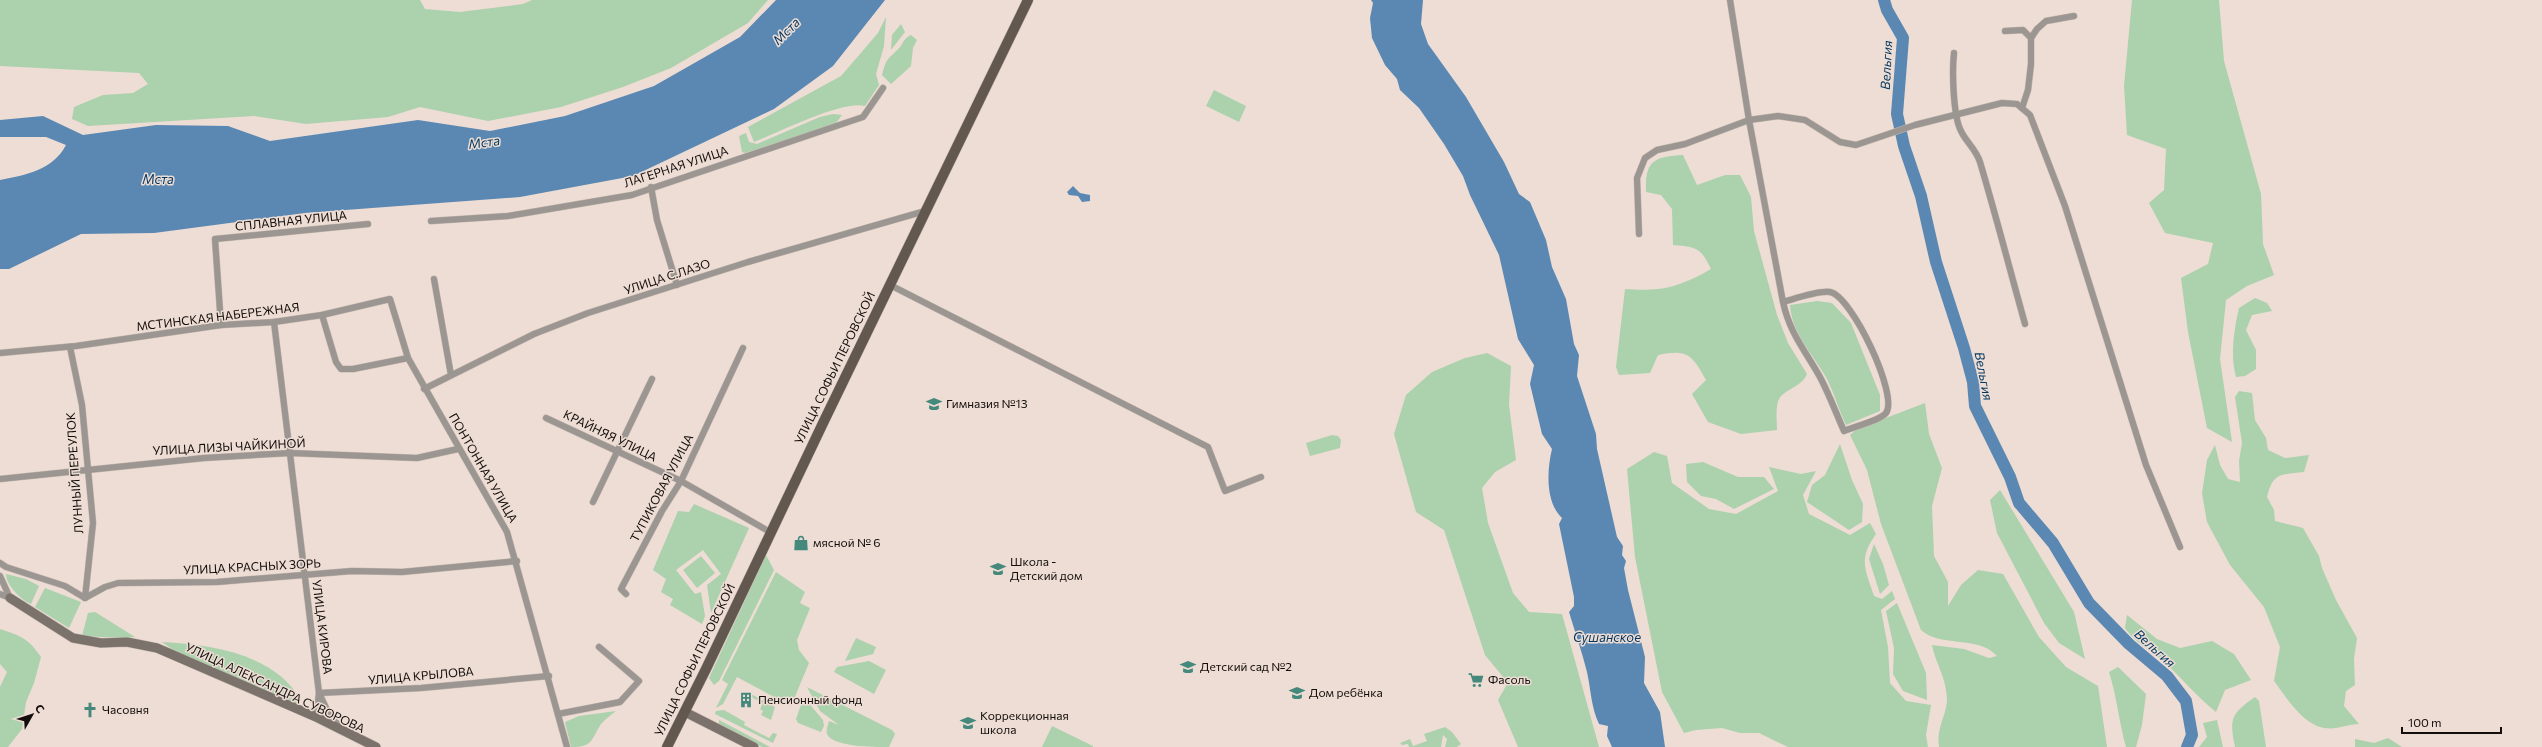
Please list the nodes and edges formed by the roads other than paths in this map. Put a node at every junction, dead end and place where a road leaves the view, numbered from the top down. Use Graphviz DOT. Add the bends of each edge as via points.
graph roads {
  1 [pos="1028,0"];
  2 [pos="1730,0"];
  3 [pos="2074,16"];
  4 [pos="2005,31"];
  5 [pos="2031,38"];
  6 [pos="1954,53"];
  7 [pos="883,88"];
  8 [pos="2022,108"];
  9 [pos="1955,116"];
  10 [pos="1748,120"];
  11 [pos="651,187"];
  12 [pos="925,211"];
  13 [pos="430,221"];
  14 [pos="368,224"];
  15 [pos="1640,234"];
  16 [pos="434,278"];
  17 [pos="677,285"];
  18 [pos="890,285"];
  19 [pos="390,299"];
  20 [pos="1783,302"];
  21 [pos="322,315"];
  22 [pos="274,322"];
  23 [pos="2025,324"];
  24 [pos="221,325"];
  25 [pos="70,347"];
  26 [pos="743,348"];
  27 [pos="0,353"];
  28 [pos="408,358"];
  29 [pos="450,375"];
  30 [pos="652,379"];
  31 [pos="424,389"];
  32 [pos="546,418"];
  33 [pos="458,449"];
  34 [pos="290,453"];
  35 [pos="618,453"];
  36 [pos="89,468"];
  37 [pos="1261,477"];
  38 [pos="0,479"];
  39 [pos="681,481"];
  40 [pos="593,502"];
  41 [pos="770,532"];
  42 [pos="2180,547"];
  43 [pos="517,561"];
  44 [pos="0,563"];
  45 [pos="0,576"];
  46 [pos="305,576"];
  47 [pos="0,594"];
  48 [pos="626,594"];
  49 [pos="10,598"];
  50 [pos="85,598"];
  51 [pos="599,646"];
  52 [pos="549,676"];
  53 [pos="320,693"];
  54 [pos="685,712"];
  55 [pos="558,714"];
  56 [pos="316,717"];
  57 [pos="347,734"];
  58 [pos="376,747"];
  59 [pos="567,747"];
  60 [pos="666,747"];
  61 [pos="754,747"];
  1 -- 12 [label="main road, УЛИЦА СОФЬИ ПЕРОВСКОЙ"];
  2 -- 10 [label="street"];
  3 -- 5 [label="street" via="2046,21"];
  4 -- 5 [label="street" via="2023,30"];
  5 -- 8 [label="street" via="2028,90"];
  6 -- 9 [label="street"];
  7 -- 11 [label="street, ЛАГЕРНАЯ УЛИЦА" via="863,117"];
  8 -- 9 [label="street" via="2017,104 2002,104"];
  8 -- 42 [label="street" via="2030,115 2065,206 2146,465"];
  9 -- 10 [label="street" via="1914,125 1856,144 1840,142 1805,120 1778,116"];
  9 -- 23 [label="street" via="1961,132 1978,156"];
  10 -- 15 [label="street" via="1685,144 1657,150 1645,158 1637,178"];
  10 -- 20 [label="street"];
  11 -- 13 [label="street, ЛАГЕРНАЯ УЛИЦА" via="632,195 508,216"];
  11 -- 17 [label="street" via="657,220"];
  12 -- 17 [label="street, УЛИЦА С.ЛАЗО"];
  12 -- 18 [label="main road, УЛИЦА СОФЬИ ПЕРОВСКОЙ"];
  14 -- 24 [label="street, СПЛАВНАЯ УЛИЦА" via="215,239"];
  16 -- 29 [label="street"];
  17 -- 29 [label="street, УЛИЦА С.ЛАЗО" via="588,313 534,334"];
  18 -- 37 [label="street" via="1208,447 1225,491"];
  18 -- 41 [label="main road, УЛИЦА СОФЬИ ПЕРОВСКОЙ"];
  19 -- 21 [label="street, МСТИНСКАЯ НАБЕРЕЖНАЯ"];
  19 -- 28 [label="street, ПОНТОННАЯ УЛИЦА"];
  20 -- 20 [label="street" via="1786,317 1800,347 1820,376 1844,431 1885,415 1890,407 1888,391 1873,352 1842,298 1830,292"];
  21 -- 22 [label="street, МСТИНСКАЯ НАБЕРЕЖНАЯ"];
  21 -- 28 [label="street" via="336,362 341,369"];
  22 -- 24 [label="street, МСТИНСКАЯ НАБЕРЕЖНАЯ"];
  22 -- 34 [label="street, УЛИЦА КИРОВА"];
  24 -- 25 [label="street, МСТИНСКАЯ НАБЕРЕЖНАЯ"];
  25 -- 27 [label="street, МСТИНСКАЯ НАБЕРЕЖНАЯ"];
  25 -- 36 [label="street, ЛУННЫЙ ПЕРЕУЛОК" via="82,405"];
  26 -- 39 [label="street, ТУПИКОВАЯ УЛИЦА"];
  28 -- 31 [label="street, ПОНТОННАЯ УЛИЦА"];
  29 -- 31 [label="street, УЛИЦА С.ЛАЗО"];
  30 -- 35 [label="street"];
  31 -- 33 [label="street, ПОНТОННАЯ УЛИЦА"];
  32 -- 35 [label="street, КРАЙНЯЯ УЛИЦА"];
  33 -- 34 [label="street, УЛИЦА ЛИЗЫ ЧАЙКИНОЙ" via="417,458"];
  33 -- 43 [label="street, ПОНТОННАЯ УЛИЦА" via="507,532"];
  34 -- 36 [label="street, УЛИЦА ЛИЗЫ ЧАЙКИНОЙ"];
  34 -- 46 [label="street, УЛИЦА КИРОВА"];
  35 -- 39 [label="street, КРАЙНЯЯ УЛИЦА"];
  35 -- 40 [label="street"];
  36 -- 38 [label="street, УЛИЦА ЛИЗЫ ЧАЙКИНОЙ"];
  36 -- 50 [label="street, ЛУННЫЙ ПЕРЕУЛОК" via="93,524"];
  39 -- 41 [label="street, КРАЙНЯЯ УЛИЦА"];
  39 -- 48 [label="street, ТУПИКОВАЯ УЛИЦА" via="662,511 621,589"];
  41 -- 54 [label="main road, УЛИЦА СОФЬИ ПЕРОВСКОЙ"];
  43 -- 46 [label="street, УЛИЦА КРАСНЫХ ЗОРЬ" via="402,572 352,571"];
  43 -- 52 [label="street, ПОНТОННАЯ УЛИЦА"];
  44 -- 50 [label="street" via="66,586"];
  45 -- 49 [label="street"];
  46 -- 50 [label="street, УЛИЦА КРАСНЫХ ЗОРЬ" via="217,582 118,583"];
  46 -- 53 [label="street, УЛИЦА КИРОВА"];
  47 -- 49 [label="street"];
  49 -- 56 [label="street, УЛИЦА АЛЕКСАНДРА СУВОРОВА" via="73,638 101,643 127,642 157,648"];
  51 -- 55 [label="street" via="639,681 620,702"];
  52 -- 53 [label="street, УЛИЦА КРЫЛОВА" via="421,688"];
  52 -- 55 [label="street, ПОНТОННАЯ УЛИЦА"];
  53 -- 56 [label="street"];
  53 -- 57 [label="street, УЛИЦА КИРОВА" via="329,714"];
  54 -- 60 [label="main road, УЛИЦА СОФЬИ ПЕРОВСКОЙ"];
  54 -- 61 [label="street"];
  55 -- 59 [label="street, ПОНТОННАЯ УЛИЦА"];
  56 -- 57 [label="street, УЛИЦА АЛЕКСАНДРА СУВОРОВА"];
  57 -- 58 [label="street, УЛИЦА АЛЕКСАНДРА СУВОРОВА"];
}
